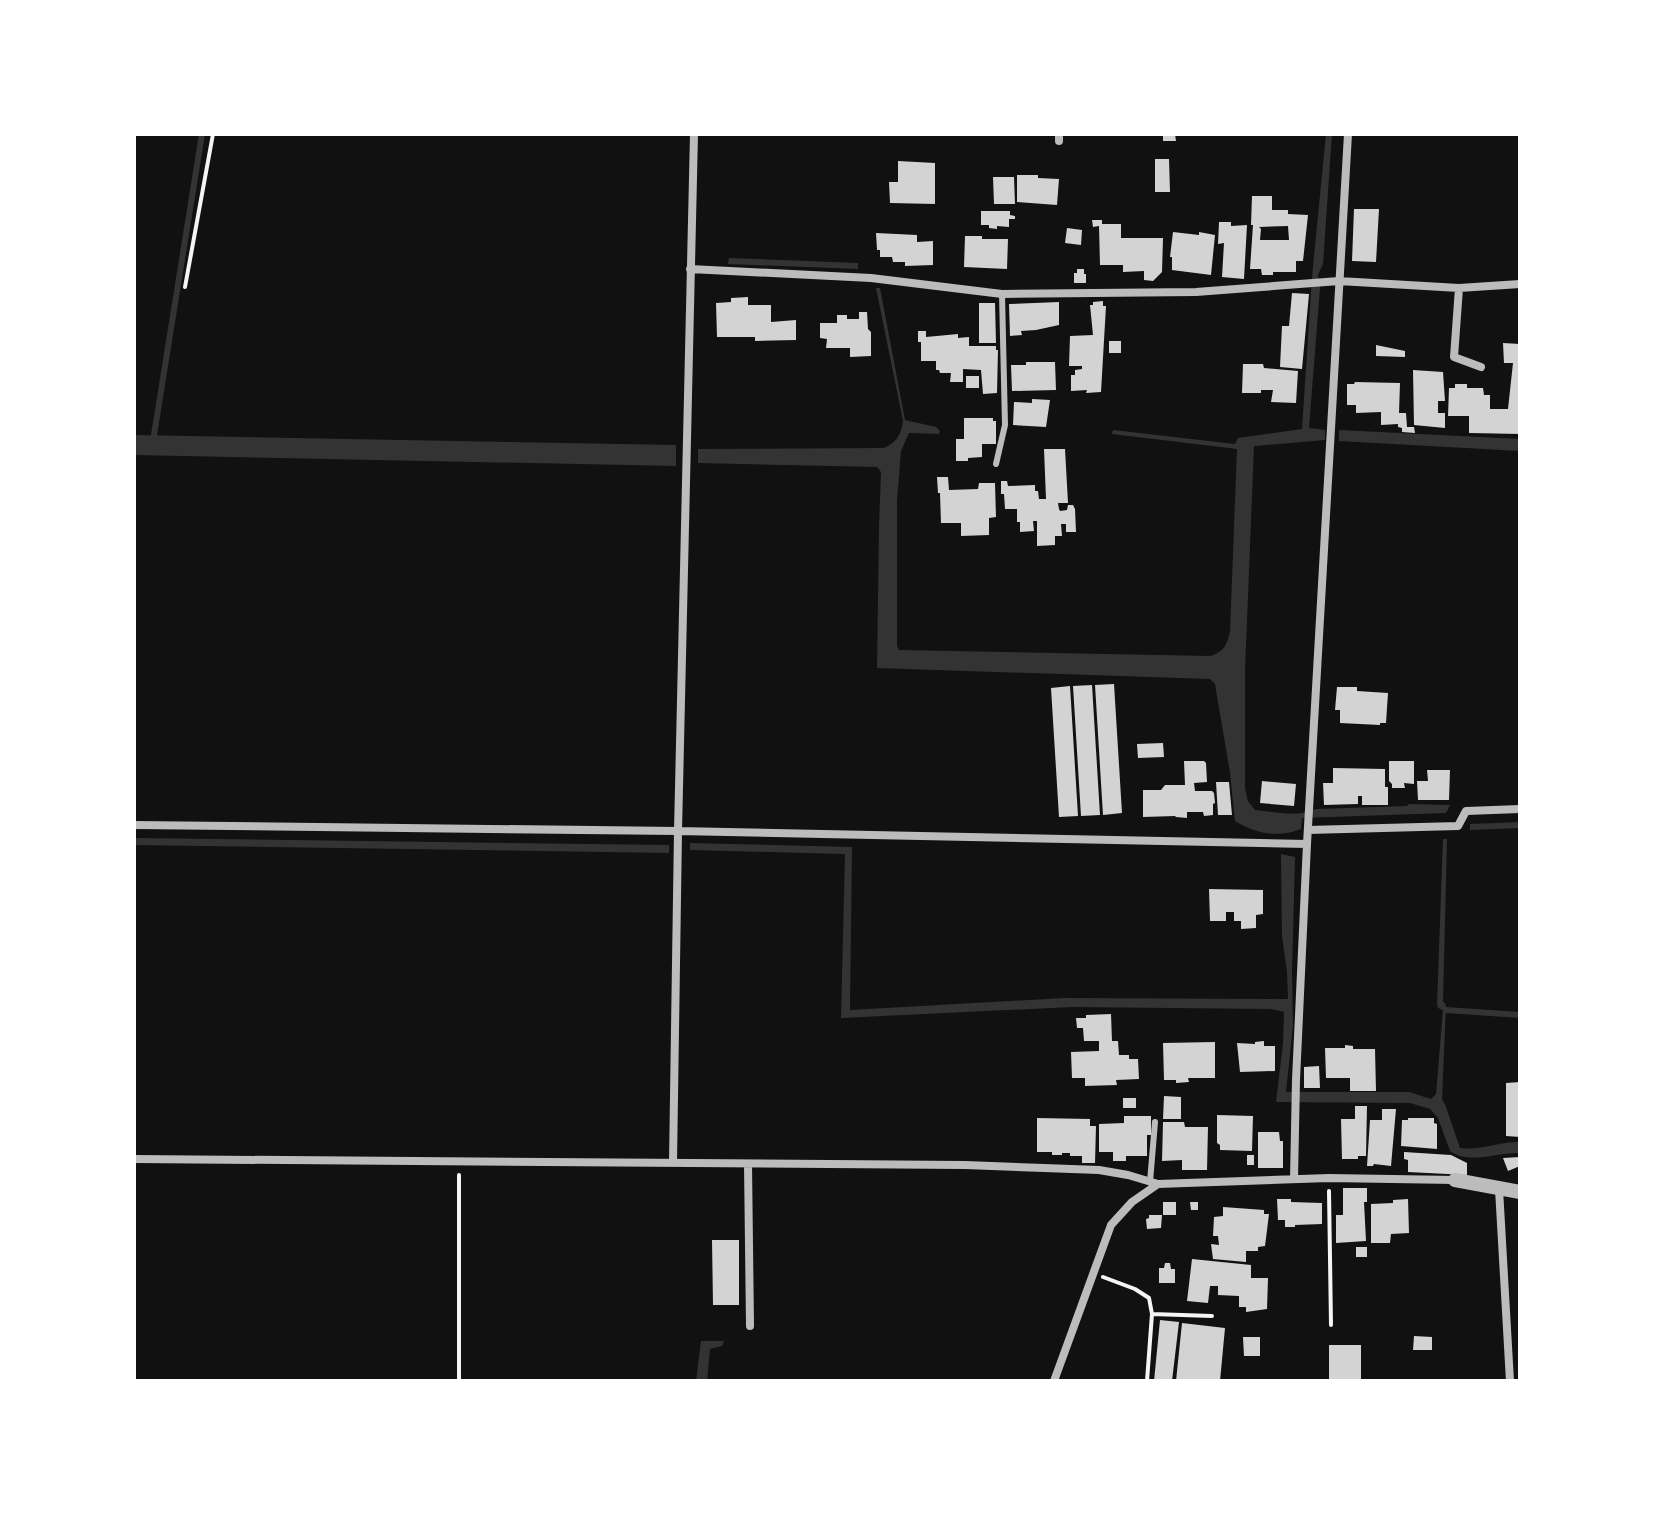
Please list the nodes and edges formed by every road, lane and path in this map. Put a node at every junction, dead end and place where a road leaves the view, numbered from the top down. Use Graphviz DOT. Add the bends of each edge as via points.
graph roads {
  1 [pos="213,134"];
  2 [pos="694,134"];
  3 [pos="1348,134"];
  4 [pos="690,269"];
  5 [pos="1339,281"];
  6 [pos="1520,284"];
  7 [pos="185,287"];
  8 [pos="1459,288"];
  9 [pos="1002,294"];
  10 [pos="1481,367"];
  11 [pos="996,464"];
  12 [pos="1520,809"];
  13 [pos="134,825"];
  14 [pos="1308,830"];
  15 [pos="678,831"];
  16 [pos="1307,844"];
  17 [pos="1155,1122"];
  18 [pos="134,1159"];
  19 [pos="459,1162"];
  20 [pos="673,1163"];
  21 [pos="748,1164"];
  22 [pos="1329,1178"];
  23 [pos="1294,1179"];
  24 [pos="1455,1180"];
  25 [pos="1154,1183"];
  26 [pos="1499,1189"];
  27 [pos="1520,1192"];
  28 [pos="1094,1273"];
  29 [pos="1152,1314"];
  30 [pos="1212,1316"];
  31 [pos="1331,1325"];
  32 [pos="750,1326"];
  33 [pos="459,1381"];
  34 [pos="1054,1381"];
  35 [pos="1147,1381"];
  36 [pos="1510,1381"];
  1 -- 7 [label="path"];
  2 -- 4 [label="street"];
  3 -- 5 [label="street"];
  4 -- 9 [label="street" via="871,278"];
  4 -- 15 [label="street"];
  5 -- 8 [label="street"];
  5 -- 9 [label="street" via="1196,292"];
  5 -- 14 [label="street"];
  6 -- 8 [label="street"];
  8 -- 10 [label="street" via="1454,357"];
  9 -- 11 [label="lane" via="1005,425"];
  12 -- 14 [label="street" via="1466,811 1458,826"];
  13 -- 15 [label="street"];
  14 -- 16 [label="street"];
  15 -- 16 [label="street"];
  15 -- 20 [label="street"];
  16 -- 23 [label="street"];
  17 -- 25 [label="lane"];
  18 -- 19 [label="street"];
  19 -- 20 [label="street"];
  19 -- 33 [label="path"];
  20 -- 21 [label="street"];
  21 -- 25 [label="street" via="1099,1170"];
  21 -- 32 [label="street"];
  22 -- 23 [label="street"];
  22 -- 24 [label="street"];
  22 -- 31 [label="path"];
  23 -- 25 [label="street"];
  24 -- 26 [label="street"];
  25 -- 28 [label="street" via="1111,1225"];
  26 -- 27 [label="street"];
  26 -- 36 [label="street"];
  28 -- 29 [label="path" via="1149,1298"];
  28 -- 34 [label="street"];
  29 -- 30 [label="path"];
  29 -- 35 [label="path"];
}
